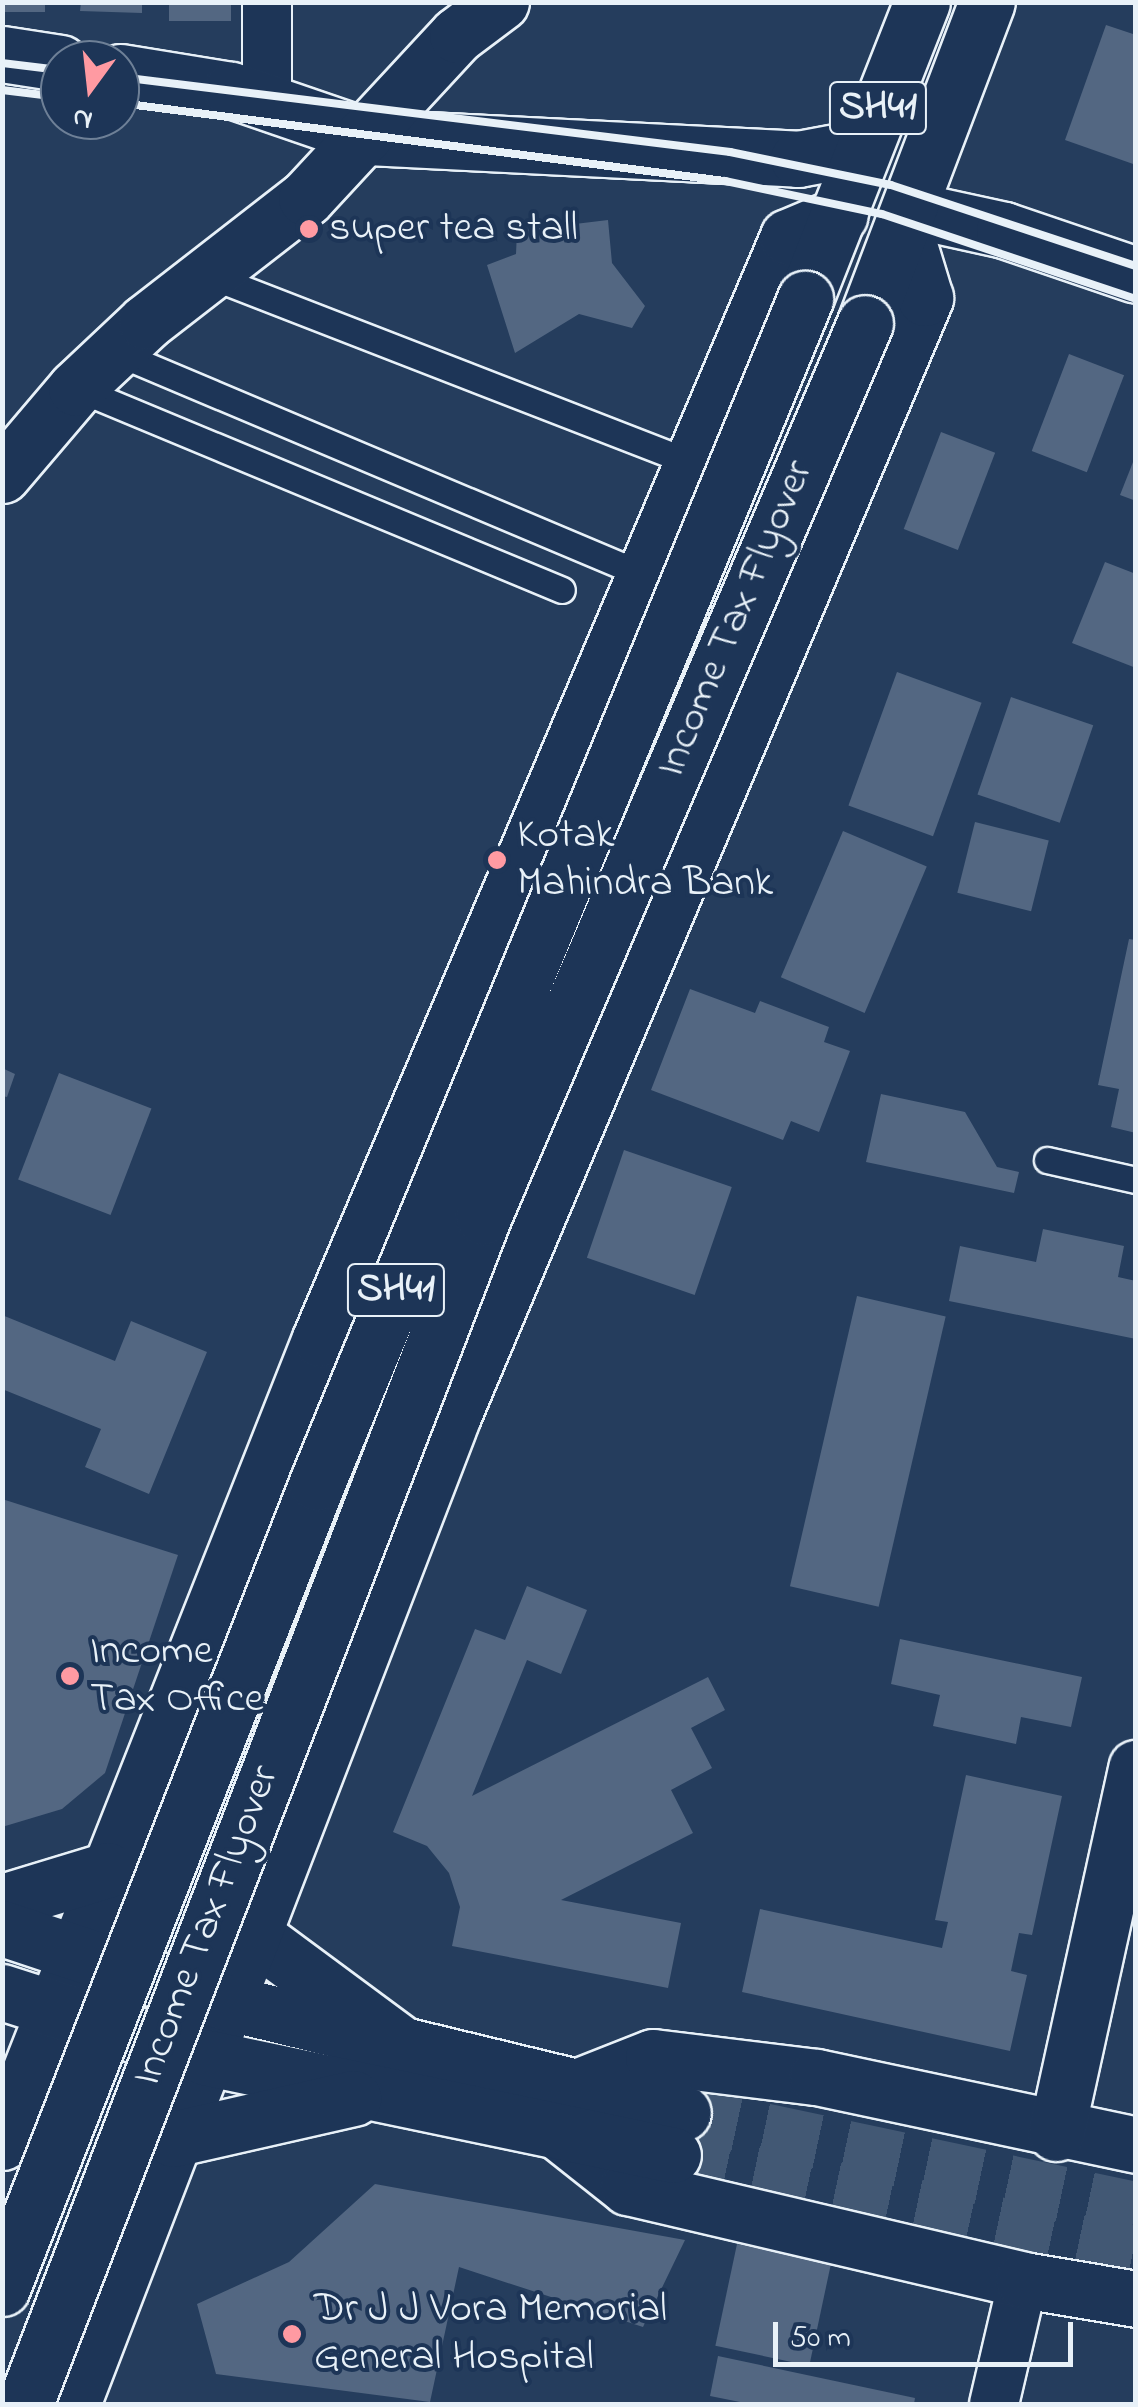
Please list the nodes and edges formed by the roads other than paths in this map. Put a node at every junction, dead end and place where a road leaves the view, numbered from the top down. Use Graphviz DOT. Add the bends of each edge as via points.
graph roads {
  1 [pos="267,2"];
  2 [pos="501,2"];
  3 [pos="922,2"];
  4 [pos="986,2"];
  5 [pos="2,54"];
  6 [pos="40,60"];
  7 [pos="140,76"];
  8 [pos="267,102"];
  9 [pos="368,136"];
  10 [pos="862,147"];
  11 [pos="840,215"];
  12 [pos="909,221"];
  13 [pos="208,274"];
  14 [pos="1136,275"];
  15 [pos="115,352"];
  16 [pos="76,388"];
  17 [pos="7,460"];
  18 [pos="692,463"];
  19 [pos="644,575"];
  20 [pos="562,590"];
  21 [pos="1047,1160"];
  22 [pos="1136,1180"];
  23 [pos="1136,1768"];
  24 [pos="108,1870"];
  25 [pos="2,1902"];
  26 [pos="2,1928"];
  27 [pos="251,1932"];
  28 [pos="75,1954"];
  29 [pos="2,1992"];
  30 [pos="225,2002"];
  31 [pos="54,2010"];
  32 [pos="204,2058"];
  33 [pos="397,2071"];
  34 [pos="8,2097"];
  35 [pos="567,2108"];
  36 [pos="1056,2133"];
  37 [pos="678,2134"];
  38 [pos="173,2138"];
  39 [pos="1136,2145"];
  40 [pos="1022,2280"];
  41 [pos="2,2288"];
  42 [pos="1136,2299"];
  43 [pos="25,2404"];
  44 [pos="72,2404"];
  45 [pos="994,2404"];
  1 -- 8 [label="street"];
  2 -- 9 [label="main road" via="457,35"];
  3 -- 10 [label="main road, SH41"];
  4 -- 12 [label="main road, Income Tax Flyover"];
  5 -- 6 [label="main road"];
  7 -- 8 [label="main road"];
  8 -- 9 [label="main road"];
  9 -- 10 [label="main road" via="798,159"];
  9 -- 13 [label="main road" via="306,198"];
  10 -- 11 [label="main road, SH41"];
  11 -- 18 [label="main road" via="788,237"];
  11 -- 41 [label="main road, Income Tax Flyover / SH41, bridge" via="310,1501"];
  12 -- 14 [label="main road" via="1004,230"];
  12 -- 27 [label="main road" via="926,298 453,1415"];
  12 -- 43 [label="main road, Income Tax Flyover, bridge" via="483,1216"];
  13 -- 15 [label="main road"];
  13 -- 18 [label="lane"];
  15 -- 16 [label="main road"];
  15 -- 19 [label="lane"];
  16 -- 17 [label="main road"];
  16 -- 20 [label="lane"];
  18 -- 19 [label="main road"];
  19 -- 24 [label="main road" via="320,1340"];
  21 -- 22 [label="lane"];
  23 -- 36 [label="main road"];
  24 -- 25 [label="main road"];
  24 -- 28 [label="main road"];
  26 -- 28 [label="main road"];
  27 -- 30 [label="main road"];
  27 -- 33 [label="main road"];
  28 -- 30 [label="main road"];
  28 -- 31 [label="main road"];
  29 -- 31 [label="main road"];
  30 -- 32 [label="main road"];
  30 -- 33 [label="main road"];
  31 -- 32 [label="main road"];
  31 -- 34 [label="main road"];
  32 -- 33 [label="main road"];
  32 -- 38 [label="main road"];
  33 -- 35 [label="main road"];
  33 -- 38 [label="main road"];
  35 -- 36 [label="main road" via="653,2058 817,2076"];
  35 -- 37 [label="main road"];
  35 -- 40 [label="main road" via="628,2187"];
  36 -- 39 [label="main road"];
  38 -- 44 [label="main road"];
  40 -- 42 [label="main road"];
  40 -- 45 [label="street"];
}
